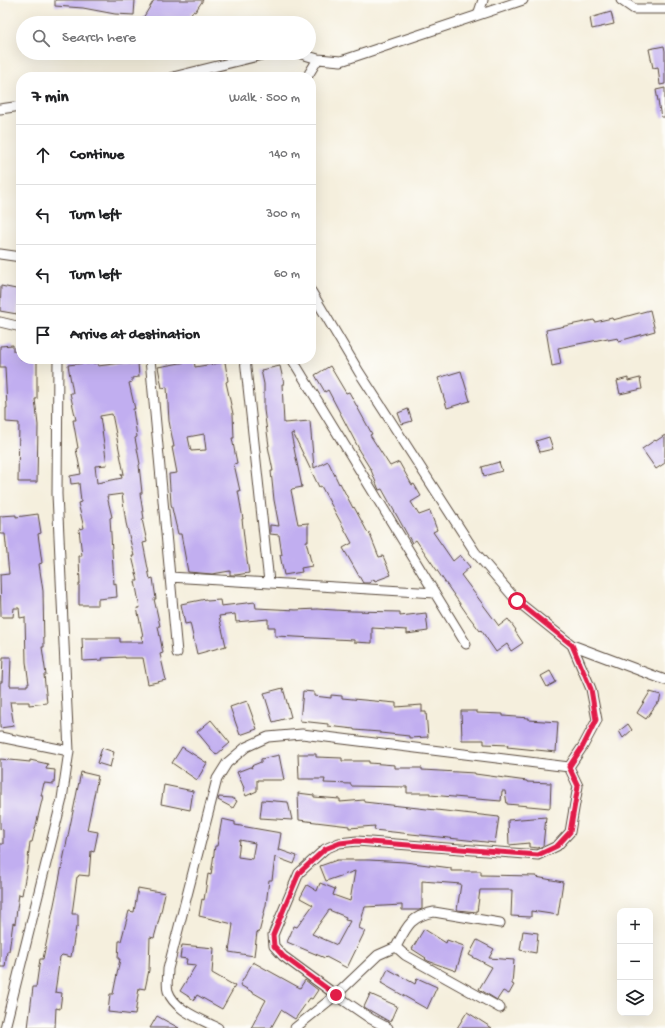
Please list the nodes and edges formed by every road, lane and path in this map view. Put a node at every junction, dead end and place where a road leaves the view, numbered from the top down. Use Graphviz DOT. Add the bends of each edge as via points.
graph roads {
  1 [pos="483,0"];
  2 [pos="523,0"];
  3 [pos="620,0"];
  4 [pos="665,9"];
  5 [pos="478,15"];
  6 [pos="318,59"];
  7 [pos="242,60"];
  8 [pos="193,72"];
  9 [pos="310,72"];
  10 [pos="16,107"];
  11 [pos="0,109"];
  12 [pos="0,254"];
  13 [pos="16,256"];
  14 [pos="316,299"];
  15 [pos="0,322"];
  16 [pos="16,325"];
  17 [pos="58,364"];
  18 [pos="150,364"];
  19 [pos="246,364"];
  20 [pos="295,364"];
  21 [pos="170,577"];
  22 [pos="269,582"];
  23 [pos="435,593"];
  24 [pos="466,644"];
  25 [pos="572,645"];
  26 [pos="177,653"];
  27 [pos="665,680"];
  28 [pos="0,737"];
  29 [pos="69,751"];
  30 [pos="569,767"];
  31 [pos="500,923"];
  32 [pos="396,947"];
  33 [pos="336,995"];
  34 [pos="500,1008"];
  35 [pos="5,1028"];
  36 [pos="218,1028"];
  37 [pos="295,1028"];
  38 [pos="388,1028"];
  1 -- 5 [label="street"];
  2 -- 5 [label="street"];
  3 -- 4 [label="street" via="634,9"];
  5 -- 6 [label="street" via="341,61"];
  6 -- 9 [label="street"];
  7 -- 8 [label="street"];
  10 -- 11 [label="street"];
  12 -- 13 [label="street"];
  14 -- 25 [label="street" via="475,552 517,601"];
  15 -- 16 [label="street"];
  17 -- 29 [label="street" via="57,494"];
  18 -- 21 [label="street"];
  19 -- 22 [label="street"];
  20 -- 23 [label="street"];
  21 -- 22 [label="street"];
  21 -- 26 [label="street"];
  22 -- 23 [label="street"];
  23 -- 24 [label="street"];
  25 -- 27 [label="street"];
  25 -- 30 [label="street" via="591,689 596,720"];
  28 -- 29 [label="street"];
  29 -- 35 [label="street" via="62,799"];
  30 -- 33 [label="street" via="578,786 570,832 557,846 538,855 357,841 340,843 325,849 308,864 299,873 273,935 274,946 283,956"];
  30 -- 36 [label="street" via="302,734 268,737 246,747 227,763 217,779 168,969 167,990 172,1001"];
  31 -- 32 [label="street" via="434,912 425,914 415,918 408,925"];
  32 -- 33 [label="street" via="378,955"];
  32 -- 34 [label="street" via="405,955"];
  33 -- 37 [label="street"];
  33 -- 38 [label="street" via="370,1019"];
}
